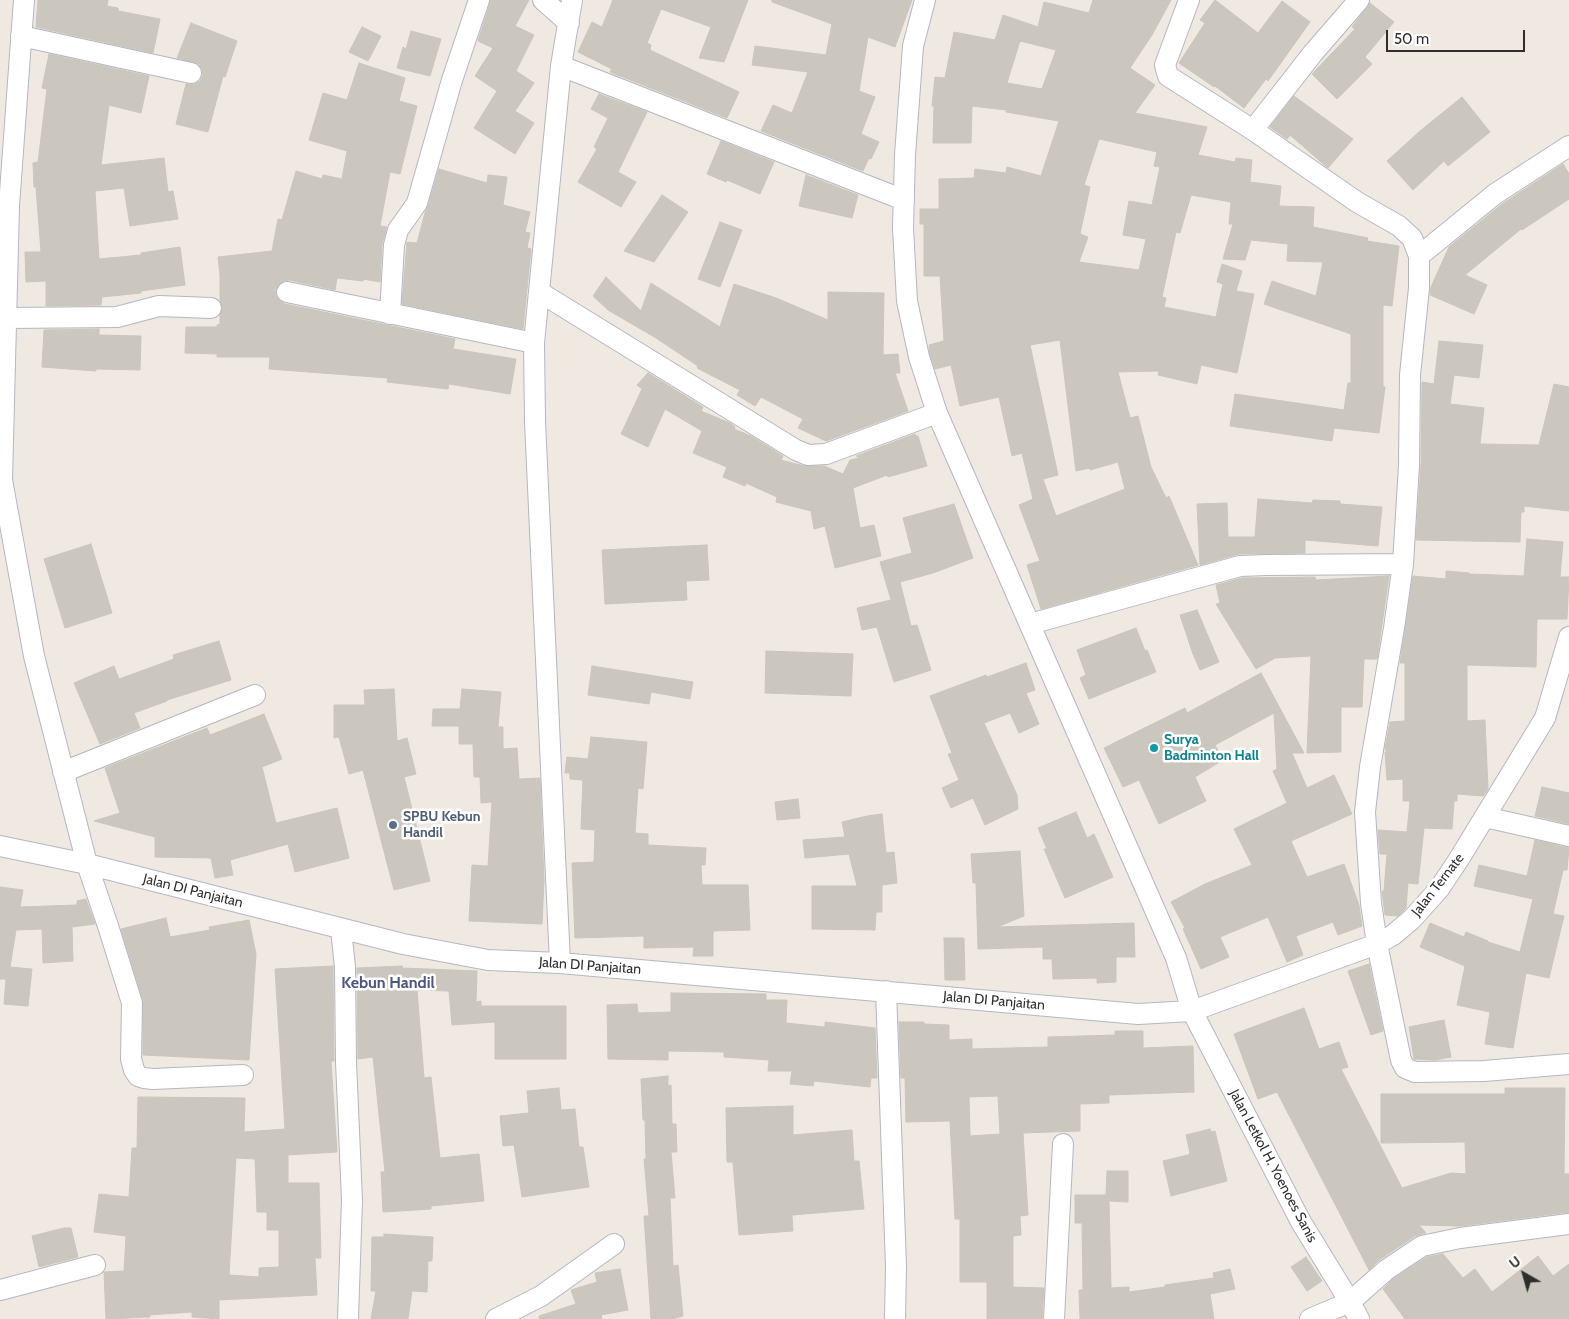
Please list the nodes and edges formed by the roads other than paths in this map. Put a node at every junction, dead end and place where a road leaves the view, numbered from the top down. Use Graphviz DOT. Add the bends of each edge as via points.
graph roads {
  1 [pos="22,0"];
  2 [pos="479,0"];
  3 [pos="543,0"];
  4 [pos="572,0"];
  5 [pos="925,0"];
  6 [pos="1189,0"];
  7 [pos="1359,0"];
  8 [pos="569,23"];
  9 [pos="21,36"];
  10 [pos="561,66"];
  11 [pos="191,73"];
  12 [pos="1253,130"];
  13 [pos="1569,146"];
  14 [pos="904,200"];
  15 [pos="1419,256"];
  16 [pos="288,292"];
  17 [pos="540,293"];
  18 [pos="211,308"];
  19 [pos="390,314"];
  20 [pos="7,318"];
  21 [pos="534,343"];
  22 [pos="936,413"];
  23 [pos="1403,564"];
  24 [pos="1030,624"];
  25 [pos="1569,637"];
  26 [pos="255,695"];
  27 [pos="63,772"];
  28 [pos="1485,817"];
  29 [pos="1569,836"];
  30 [pos="0,846"];
  31 [pos="87,864"];
  32 [pos="342,929"];
  33 [pos="1377,944"];
  34 [pos="560,963"];
  35 [pos="886,990"];
  36 [pos="1192,1011"];
  37 [pos="1569,1064"];
  38 [pos="243,1074"];
  39 [pos="1063,1144"];
  40 [pos="1569,1224"];
  41 [pos="614,1244"];
  42 [pos="96,1265"];
  43 [pos="0,1290"];
  44 [pos="1354,1310"];
  45 [pos="348,1319"];
  46 [pos="496,1319"];
  47 [pos="895,1319"];
  48 [pos="1054,1319"];
  49 [pos="1310,1319"];
  1 -- 9 [label="street"];
  2 -- 19 [label="street" via="417,203 398,230 394,245"];
  3 -- 8 [label="street"];
  4 -- 8 [label="street"];
  5 -- 14 [label="street, Jalan Letkol H. Yoenoes Sanis" via="913,46"];
  6 -- 12 [label="street" via="1164,65 1165,71"];
  7 -- 12 [label="street"];
  8 -- 10 [label="street"];
  9 -- 11 [label="street"];
  9 -- 20 [label="street" via="9,206"];
  10 -- 14 [label="street"];
  10 -- 17 [label="street"];
  12 -- 15 [label="street" via="1356,202 1399,226 1412,238"];
  13 -- 15 [label="street" via="1495,194"];
  14 -- 22 [label="street, Jalan Letkol H. Yoenoes Sanis" via="907,300 919,357"];
  15 -- 23 [label="street" via="1410,375"];
  16 -- 19 [label="street"];
  17 -- 21 [label="street"];
  17 -- 22 [label="street" via="808,455 826,454"];
  18 -- 20 [label="street" via="159,306 117,317"];
  19 -- 21 [label="street"];
  20 -- 27 [label="street" via="2,480 34,656"];
  21 -- 34 [label="street"];
  22 -- 24 [label="street, Jalan Letkol H. Yoenoes Sanis"];
  23 -- 24 [label="street" via="1240,566"];
  23 -- 33 [label="street" via="1364,812"];
  24 -- 36 [label="street, Jalan Letkol H. Yoenoes Sanis" via="1176,958"];
  25 -- 28 [label="street, Jalan Ternate" via="1545,718"];
  26 -- 27 [label="street"];
  27 -- 31 [label="street"];
  28 -- 29 [label="street"];
  28 -- 33 [label="street, Jalan Ternate" via="1438,889 1412,919"];
  30 -- 31 [label="street, Jalan DI Panjaitan"];
  31 -- 32 [label="street, Jalan DI Panjaitan"];
  31 -- 38 [label="street" via="132,1002 131,1059 138,1076 152,1079"];
  32 -- 34 [label="street, Jalan DI Panjaitan" via="488,960"];
  32 -- 45 [label="street" via="352,1200"];
  33 -- 36 [label="street, Jalan Ternate"];
  33 -- 37 [label="street" via="1401,1060 1406,1068 1414,1072 1474,1071"];
  34 -- 35 [label="street, Jalan DI Panjaitan"];
  35 -- 36 [label="street, Jalan DI Panjaitan" via="1138,1014"];
  35 -- 47 [label="street"];
  36 -- 44 [label="street, Jalan Letkol H. Yoenoes Sanis" via="1301,1222"];
  39 -- 48 [label="street"];
  40 -- 44 [label="street" via="1422,1246 1386,1270"];
  41 -- 46 [label="street" via="541,1296"];
  42 -- 43 [label="street"];
  44 -- 49 [label="street"];
}
